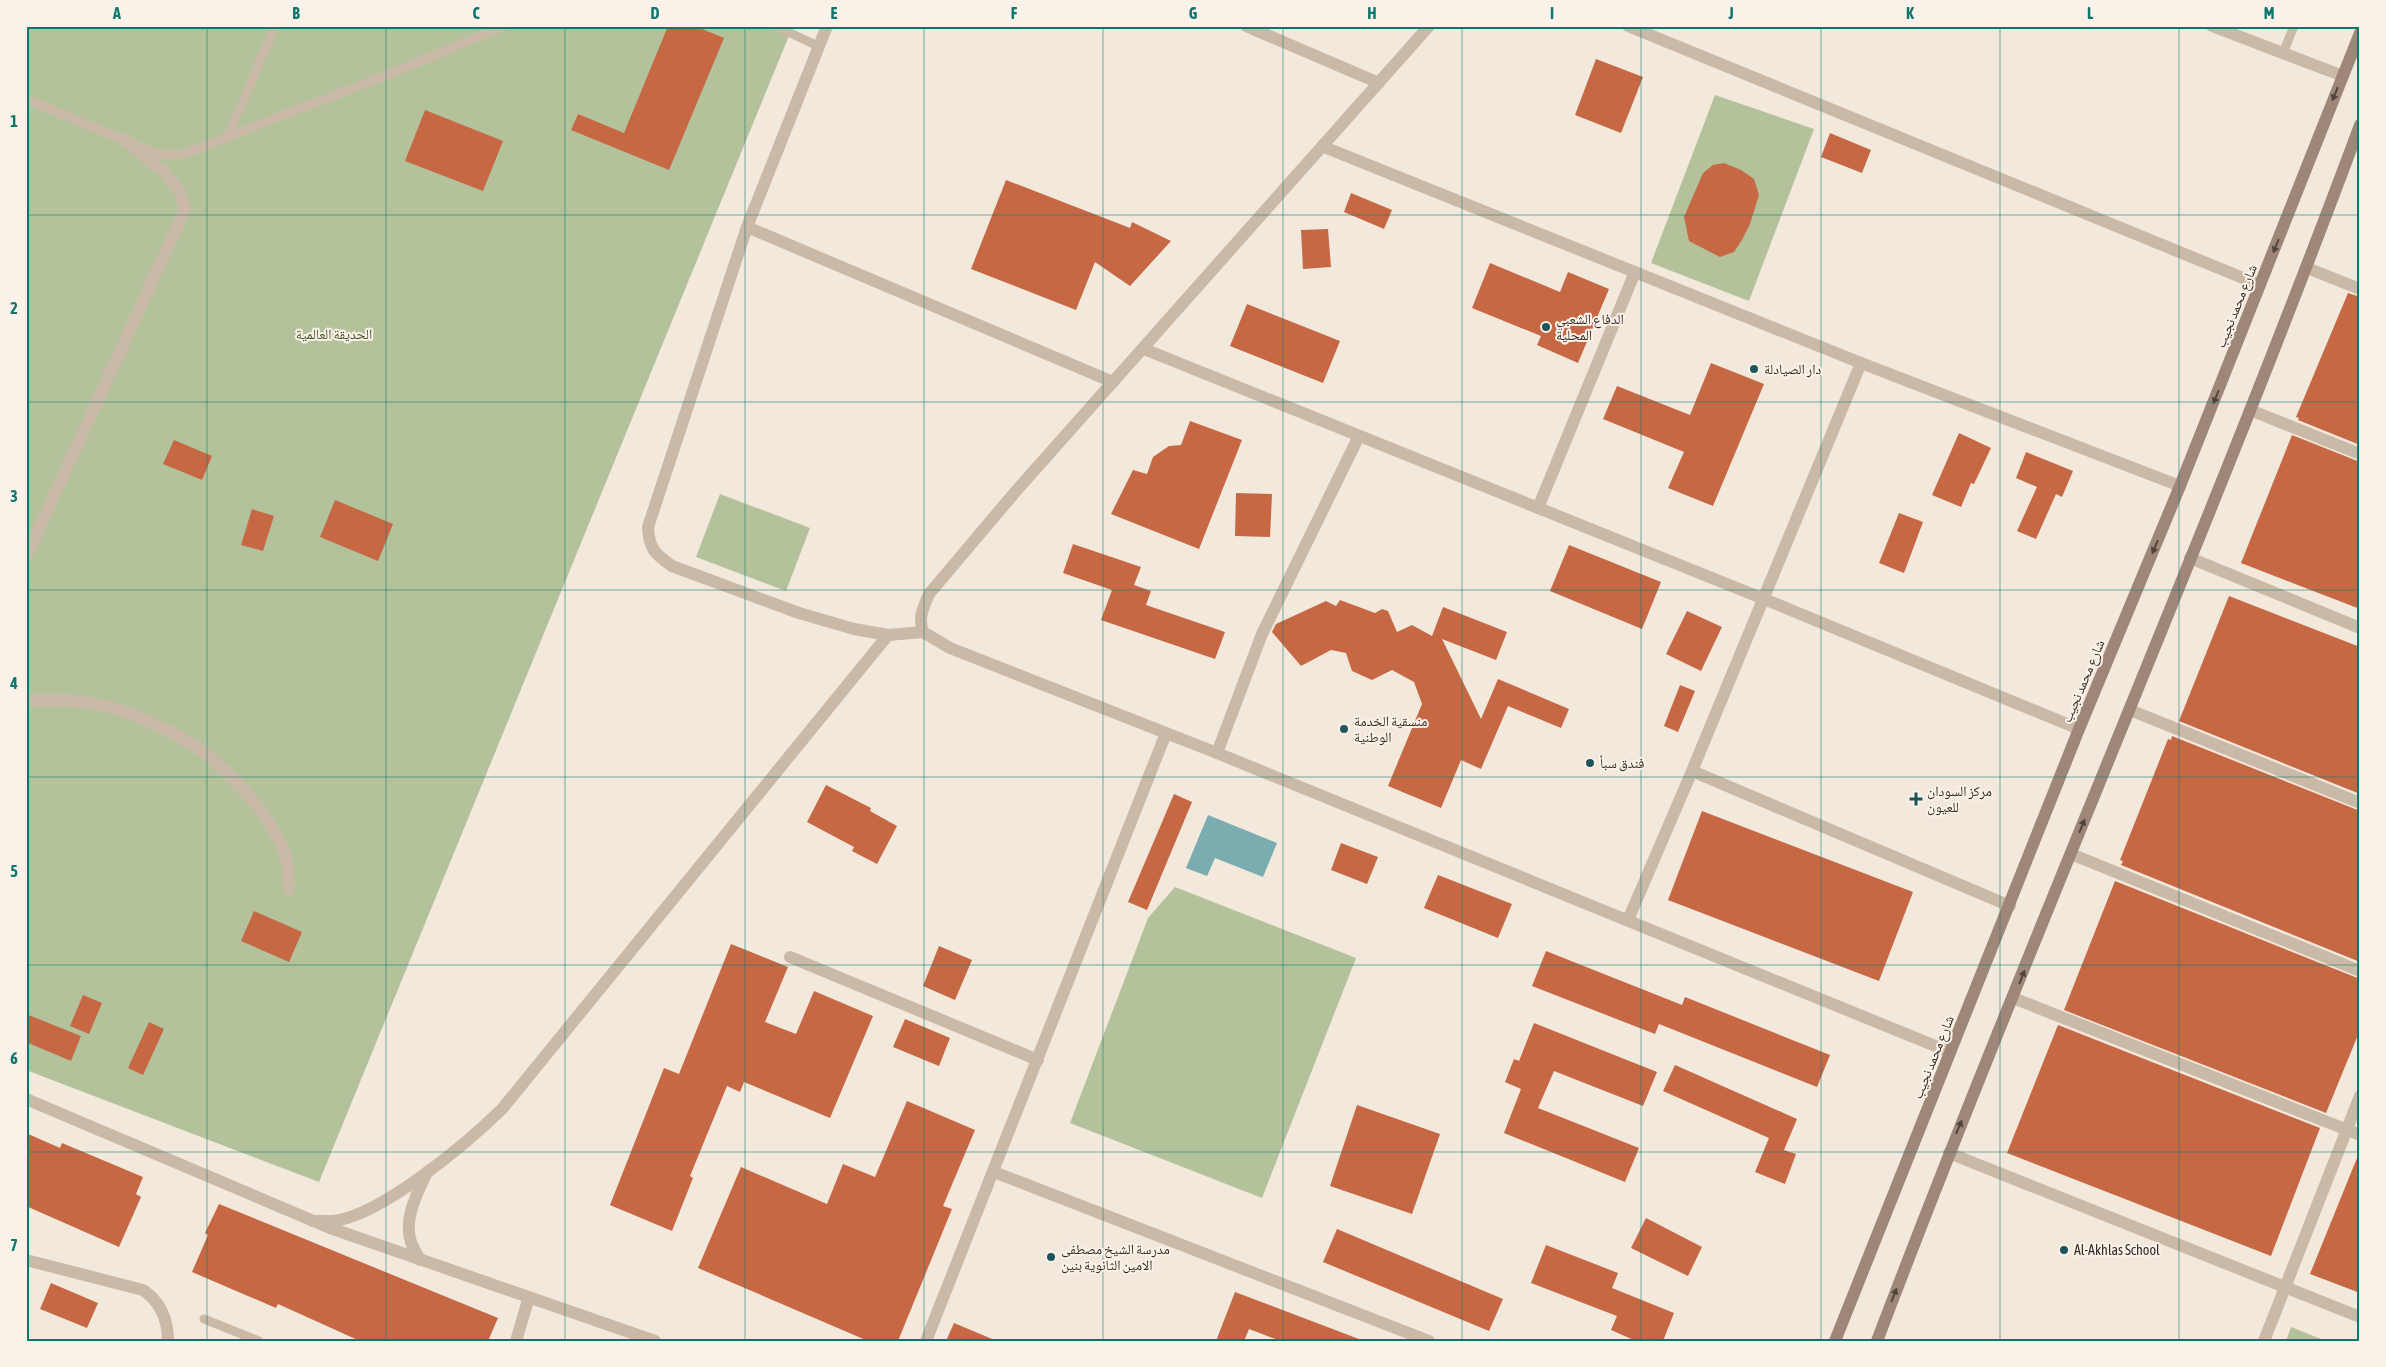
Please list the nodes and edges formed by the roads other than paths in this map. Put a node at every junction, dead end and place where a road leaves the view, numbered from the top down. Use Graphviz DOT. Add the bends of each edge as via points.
graph roads {
  1 [pos="275,26"];
  2 [pos="504,26"];
  3 [pos="775,26"];
  4 [pos="827,26"];
  5 [pos="1246,26"];
  6 [pos="1429,26"];
  7 [pos="1628,26"];
  8 [pos="2212,26"];
  9 [pos="2294,26"];
  10 [pos="2360,33"];
  11 [pos="818,46"];
  12 [pos="2283,54"];
  13 [pos="2343,76"];
  14 [pos="1379,83"];
  15 [pos="26,99"];
  16 [pos="2360,125"];
  17 [pos="228,136"];
  18 [pos="125,140"];
  19 [pos="1324,147"];
  20 [pos="747,227"];
  21 [pos="2307,268"];
  22 [pos="1635,272"];
  23 [pos="2260,285"];
  24 [pos="2360,289"];
  25 [pos="1144,349"];
  26 [pos="1861,363"];
  27 [pos="1113,382"];
  28 [pos="2250,410"];
  29 [pos="1359,436"];
  30 [pos="2360,454"];
  31 [pos="2180,486"];
  32 [pos="1538,508"];
  33 [pos="26,558"];
  34 [pos="2190,558"];
  35 [pos="1764,599"];
  36 [pos="2360,628"];
  37 [pos="923,632"];
  38 [pos="888,635"];
  39 [pos="26,701"];
  40 [pos="2130,710"];
  41 [pos="2080,729"];
  42 [pos="1166,733"];
  43 [pos="1217,753"];
  44 [pos="1692,771"];
  45 [pos="2360,803"];
  46 [pos="2071,854"];
  47 [pos="288,889"];
  48 [pos="2010,906"];
  49 [pos="1628,920"];
  50 [pos="790,957"];
  51 [pos="2360,971"];
  52 [pos="2013,998"];
  53 [pos="1950,1052"];
  54 [pos="1038,1060"];
  55 [pos="2360,1096"];
  56 [pos="26,1099"];
  57 [pos="2346,1130"];
  58 [pos="2360,1135"];
  59 [pos="1948,1153"];
  60 [pos="428,1172"];
  61 [pos="994,1172"];
  62 [pos="313,1221"];
  63 [pos="26,1260"];
  64 [pos="420,1260"];
  65 [pos="2286,1285"];
  66 [pos="529,1298"];
  67 [pos="2360,1316"];
  68 [pos="204,1319"];
  69 [pos="168,1341"];
  70 [pos="259,1341"];
  71 [pos="516,1341"];
  72 [pos="654,1341"];
  73 [pos="926,1341"];
  74 [pos="1429,1341"];
  75 [pos="1835,1341"];
  76 [pos="1877,1341"];
  77 [pos="2264,1341"];
  1 -- 17 [label="lane"];
  2 -- 17 [label="lane"];
  3 -- 11 [label="lane"];
  4 -- 11 [label="street"];
  5 -- 14 [label="street"];
  6 -- 14 [label="street"];
  7 -- 23 [label="street"];
  8 -- 12 [label="street"];
  9 -- 12 [label="lane"];
  10 -- 13 [label="main road, شارع محمد نجيب"];
  11 -- 20 [label="street"];
  12 -- 13 [label="street"];
  13 -- 23 [label="main road, شارع محمد نجيب, one-way"];
  14 -- 19 [label="street"];
  15 -- 18 [label="lane"];
  16 -- 21 [label="main road"];
  17 -- 18 [label="lane" via="186,153 172,155 157,154"];
  18 -- 33 [label="street" via="169,178 179,190 185,209"];
  19 -- 22 [label="street"];
  19 -- 25 [label="street"];
  20 -- 27 [label="street"];
  20 -- 38 [label="street" via="648,527 648,543 657,556 672,566 735,591 854,629"];
  21 -- 24 [label="street"];
  21 -- 28 [label="main road"];
  22 -- 26 [label="street"];
  22 -- 32 [label="street"];
  23 -- 31 [label="main road, شارع محمد نجيب, one-way"];
  25 -- 27 [label="street"];
  25 -- 29 [label="street"];
  26 -- 31 [label="street"];
  26 -- 35 [label="street"];
  27 -- 37 [label="street" via="929,594 920,623"];
  28 -- 30 [label="street"];
  28 -- 34 [label="main road"];
  29 -- 32 [label="street"];
  29 -- 43 [label="street" via="1262,634"];
  31 -- 41 [label="main road, شارع محمد نجيب, one-way"];
  32 -- 35 [label="street"];
  34 -- 36 [label="street"];
  34 -- 40 [label="main road"];
  35 -- 41 [label="street"];
  35 -- 44 [label="street"];
  37 -- 38 [label="street"];
  37 -- 42 [label="street" via="950,648"];
  38 -- 60 [label="street" via="502,1109"];
  39 -- 47 [label="street" via="81,701 111,707 199,749 237,783 261,811 287,862"];
  40 -- 45 [label="street"];
  46 -- 40 [label="main road, one-way"];
  41 -- 48 [label="main road, شارع محمد نجيب"];
  42 -- 43 [label="street"];
  42 -- 54 [label="street"];
  43 -- 49 [label="street"];
  44 -- 48 [label="street"];
  44 -- 49 [label="street"];
  46 -- 51 [label="street"];
  52 -- 46 [label="main road, one-way"];
  48 -- 53 [label="main road, شارع محمد نجيب"];
  49 -- 53 [label="street"];
  50 -- 54 [label="street"];
  52 -- 57 [label="street"];
  59 -- 52 [label="main road, one-way"];
  53 -- 75 [label="main road, شارع محمد نجيب"];
  54 -- 61 [label="street"];
  55 -- 57 [label="street"];
  56 -- 62 [label="street"];
  57 -- 58 [label="street"];
  57 -- 65 [label="street"];
  59 -- 65 [label="street"];
  76 -- 59 [label="main road, one-way"];
  60 -- 62 [label="street" via="356,1214 334,1221"];
  60 -- 64 [label="street" via="412,1207 410,1225 410,1241"];
  61 -- 73 [label="street"];
  61 -- 74 [label="street"];
  62 -- 64 [label="street"];
  63 -- 69 [label="street" via="143,1290 163,1311"];
  64 -- 66 [label="street"];
  65 -- 67 [label="street"];
  65 -- 77 [label="street"];
  66 -- 71 [label="street"];
  66 -- 72 [label="street"];
  68 -- 70 [label="lane"];
}
